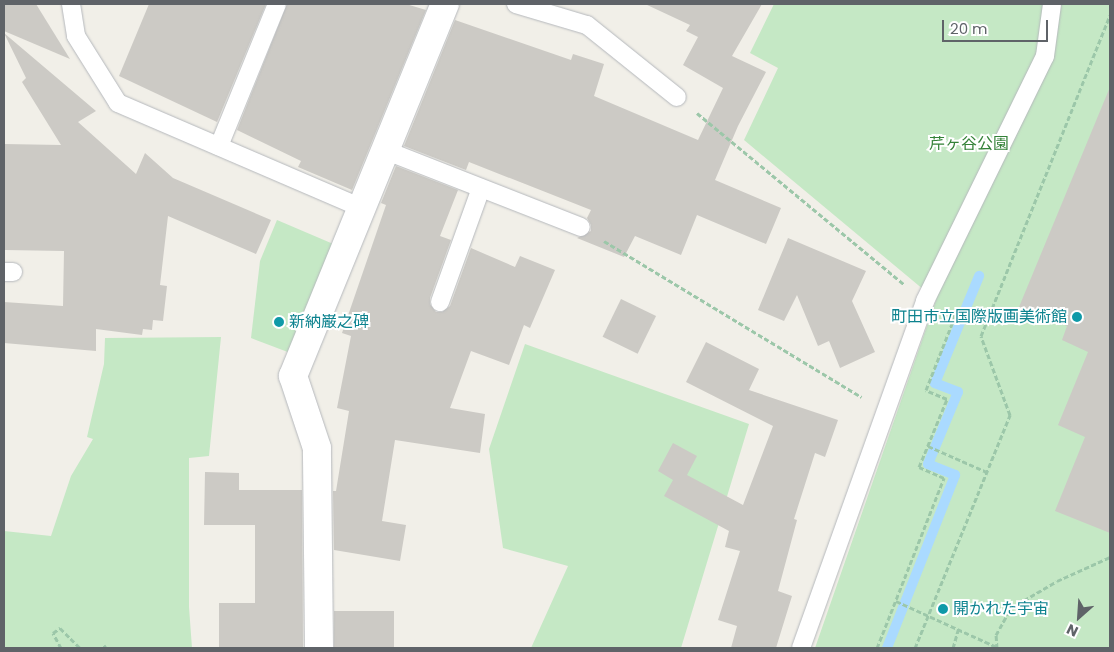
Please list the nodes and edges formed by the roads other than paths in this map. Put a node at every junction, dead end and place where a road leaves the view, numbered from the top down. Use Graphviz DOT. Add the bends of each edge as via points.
graph roads {
  1 [pos="71,4"];
  2 [pos="277,4"];
  3 [pos="445,4"];
  4 [pos="516,4"];
  5 [pos="1052,4"];
  6 [pos="677,97"];
  7 [pos="219,146"];
  8 [pos="387,151"];
  9 [pos="481,188"];
  10 [pos="362,208"];
  11 [pos="581,227"];
  12 [pos="440,302"];
  13 [pos="319,648"];
  14 [pos="801,648"];
  1 -- 7 [label="lane" via="76,36 118,103"];
  2 -- 7 [label="lane"];
  3 -- 8 [label="street"];
  4 -- 6 [label="lane" via="587,26"];
  5 -- 14 [label="lane" via="1045,56 925,301"];
  7 -- 10 [label="lane"];
  8 -- 9 [label="lane"];
  8 -- 10 [label="street"];
  9 -- 11 [label="lane"];
  9 -- 12 [label="lane"];
  10 -- 13 [label="street" via="294,376 317,448"];
}
